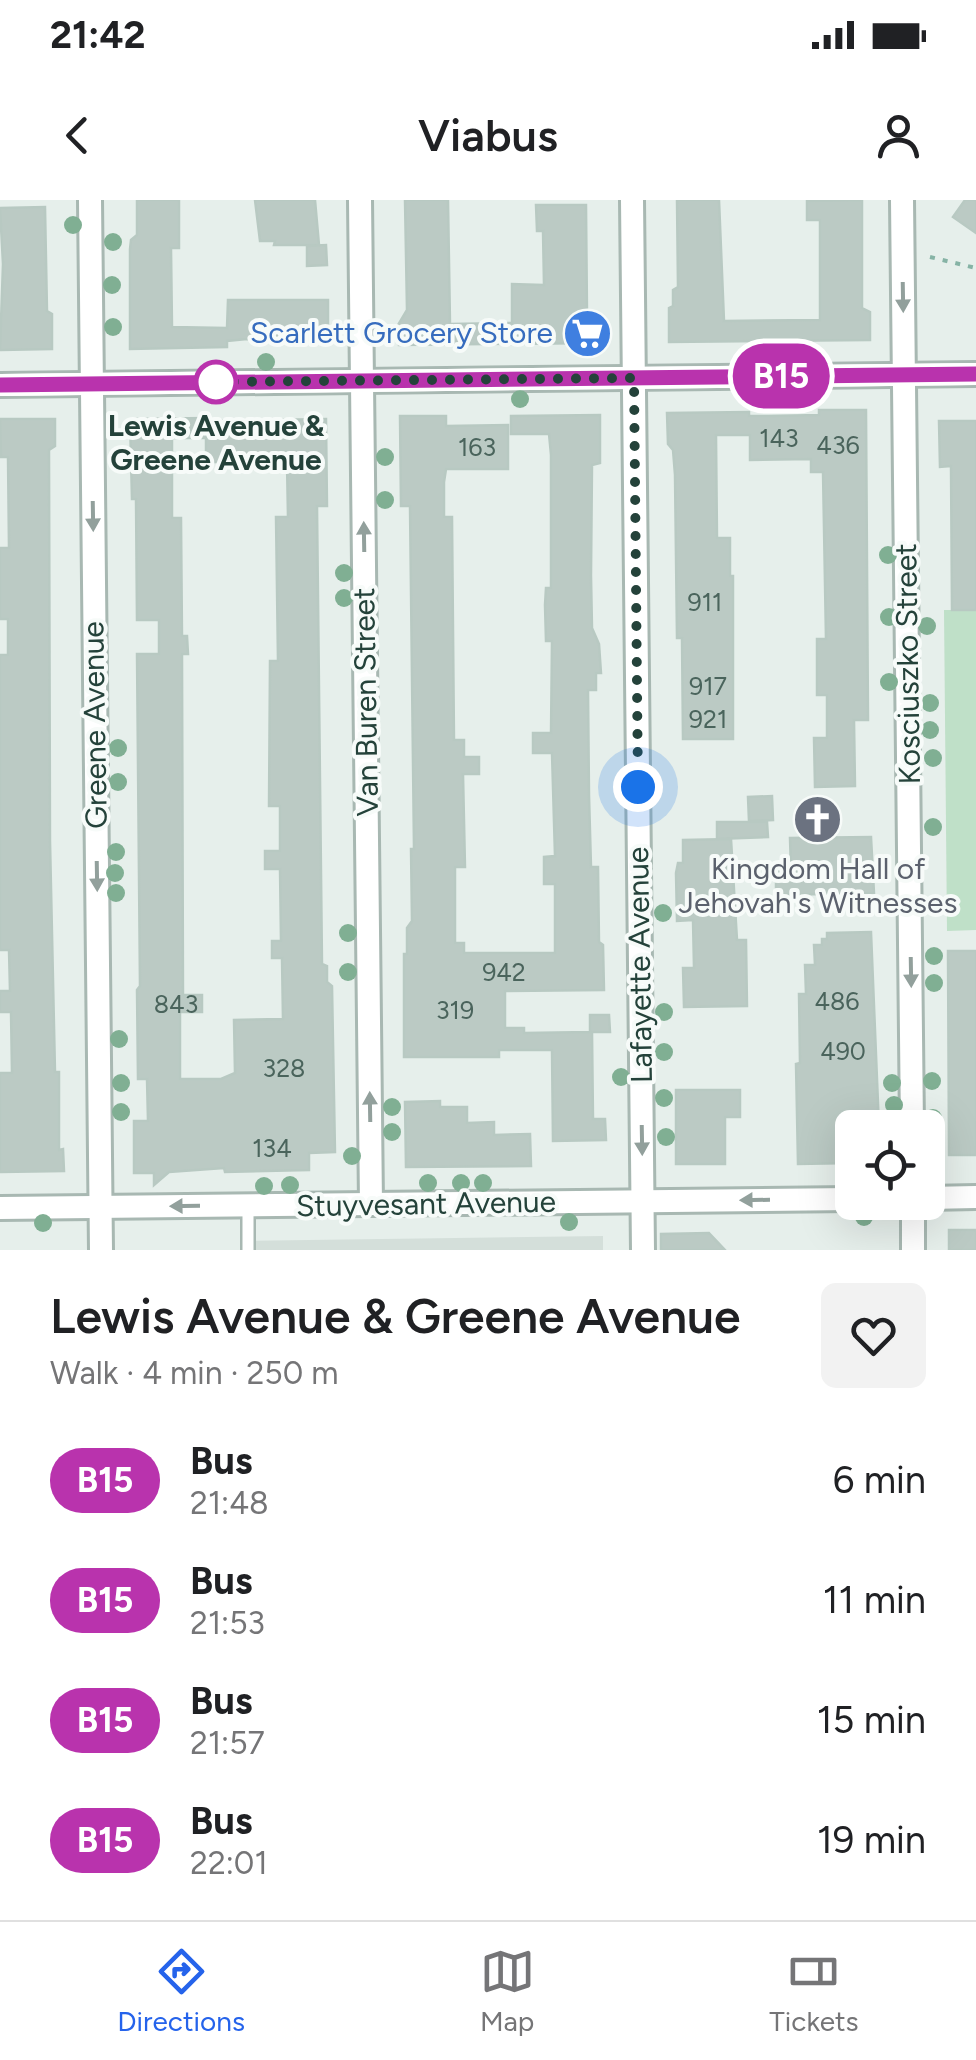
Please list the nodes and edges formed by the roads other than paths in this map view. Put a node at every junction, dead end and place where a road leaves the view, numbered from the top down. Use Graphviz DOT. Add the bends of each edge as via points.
graph roads {
  1 [pos="90,200"];
  2 [pos="360,200"];
  3 [pos="632,200"];
  4 [pos="902,200"];
  5 [pos="976,374"];
  6 [pos="904,375"];
  7 [pos="634,378"];
  8 [pos="362,381"];
  9 [pos="92,384"];
  10 [pos="0,385"];
  11 [pos="912,1110"];
  12 [pos="945,1198"];
  13 [pos="976,1198"];
  14 [pos="835,1199"];
  15 [pos="642,1201"];
  16 [pos="371,1204"];
  17 [pos="248,1206"];
  18 [pos="100,1207"];
  19 [pos="0,1208"];
  20 [pos="913,1220"];
  21 [pos="101,1250"];
  22 [pos="248,1250"];
  23 [pos="643,1250"];
  24 [pos="914,1250"];
  1 -- 9 [label="street, Greene Avenue"];
  2 -- 8 [label="street, Van Buren Street"];
  3 -- 7 [label="street, Lafayette Avenue"];
  4 -- 6 [label="street, Kosciuszko Street, one-way"];
  5 -- 6 [label="street"];
  6 -- 7 [label="street"];
  6 -- 11 [label="street, Kosciuszko Street, one-way"];
  7 -- 8 [label="street"];
  7 -- 15 [label="street, Lafayette Avenue, one-way"];
  8 -- 9 [label="street"];
  16 -- 8 [label="street, Van Buren Street, one-way"];
  9 -- 10 [label="street"];
  9 -- 18 [label="street, Greene Avenue, one-way"];
  12 -- 13 [label="street"];
  14 -- 15 [label="street, Stuyvesant Avenue, one-way"];
  15 -- 16 [label="street, Stuyvesant Avenue"];
  15 -- 23 [label="street, Lafayette Avenue"];
  16 -- 17 [label="street, Stuyvesant Avenue"];
  17 -- 18 [label="street, Stuyvesant Avenue, one-way"];
  17 -- 22 [label="lane"];
  18 -- 19 [label="street, Stuyvesant Avenue"];
  18 -- 21 [label="street, Greene Avenue"];
  20 -- 24 [label="street"];
}
